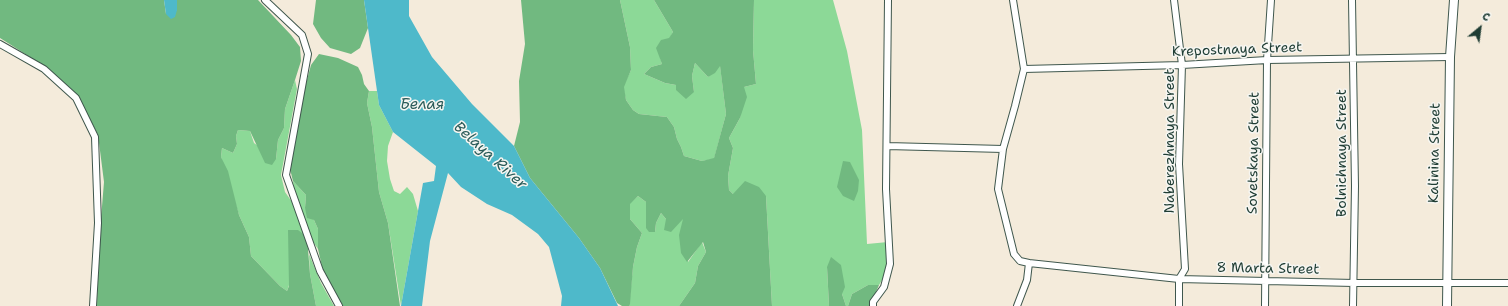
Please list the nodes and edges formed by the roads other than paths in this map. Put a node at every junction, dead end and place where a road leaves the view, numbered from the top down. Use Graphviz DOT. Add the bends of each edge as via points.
graph roads {
  1 [pos="265,0"];
  2 [pos="888,0"];
  3 [pos="1013,0"];
  4 [pos="1174,0"];
  5 [pos="1271,0"];
  6 [pos="1352,0"];
  7 [pos="1454,0"];
  8 [pos="0,44"];
  9 [pos="1450,57"];
  10 [pos="1353,58"];
  11 [pos="1267,60"];
  12 [pos="1182,65"];
  13 [pos="1024,69"];
  14 [pos="887,146"];
  15 [pos="1003,149"];
  16 [pos="1028,263"];
  17 [pos="1179,280"];
  18 [pos="1265,281"];
  19 [pos="1446,282"];
  20 [pos="1354,283"];
  21 [pos="1508,283"];
  22 [pos="94,306"];
  23 [pos="339,306"];
  24 [pos="873,306"];
  25 [pos="1017,306"];
  26 [pos="1178,306"];
  27 [pos="1265,306"];
  28 [pos="1353,306"];
  29 [pos="1447,306"];
  1 -- 23 [label="street" via="302,34 308,54 286,175 320,271"];
  2 -- 14 [label="street"];
  3 -- 13 [label="street"];
  4 -- 12 [label="street, Naberezhnaya Street"];
  5 -- 11 [label="street, Sovetskaya Street"];
  6 -- 10 [label="street, Bolnichnaya Street"];
  7 -- 9 [label="street, Kalinina Street"];
  8 -- 22 [label="street" via="44,69 76,98 95,137 98,223"];
  9 -- 10 [label="street, Krepostnaya Street"];
  9 -- 19 [label="street, Kalinina Street"];
  10 -- 11 [label="street, Krepostnaya Street"];
  10 -- 20 [label="street, Bolnichnaya Street"];
  11 -- 12 [label="street, Krepostnaya Street"];
  11 -- 18 [label="street, Sovetskaya Street"];
  12 -- 13 [label="street, Krepostnaya Street"];
  12 -- 17 [label="street, Naberezhnaya Street" via="1179,164 1185,269"];
  13 -- 15 [label="street"];
  14 -- 15 [label="street"];
  14 -- 24 [label="street" via="886,189 890,264 884,287"];
  15 -- 16 [label="street" via="998,189 1014,254 1020,261"];
  16 -- 17 [label="street, 8 Marta Street"];
  16 -- 25 [label="street" via="1027,280"];
  17 -- 18 [label="street, 8 Marta Street"];
  17 -- 26 [label="street, Naberezhnaya Street"];
  18 -- 20 [label="street, 8 Marta Street"];
  18 -- 27 [label="street, Sovetskaya Street"];
  19 -- 20 [label="street, 8 Marta Street"];
  19 -- 21 [label="street, 8 Marta Street"];
  19 -- 29 [label="street, Kalinina Street"];
  20 -- 28 [label="street, Bolnichnaya Street"];
}
